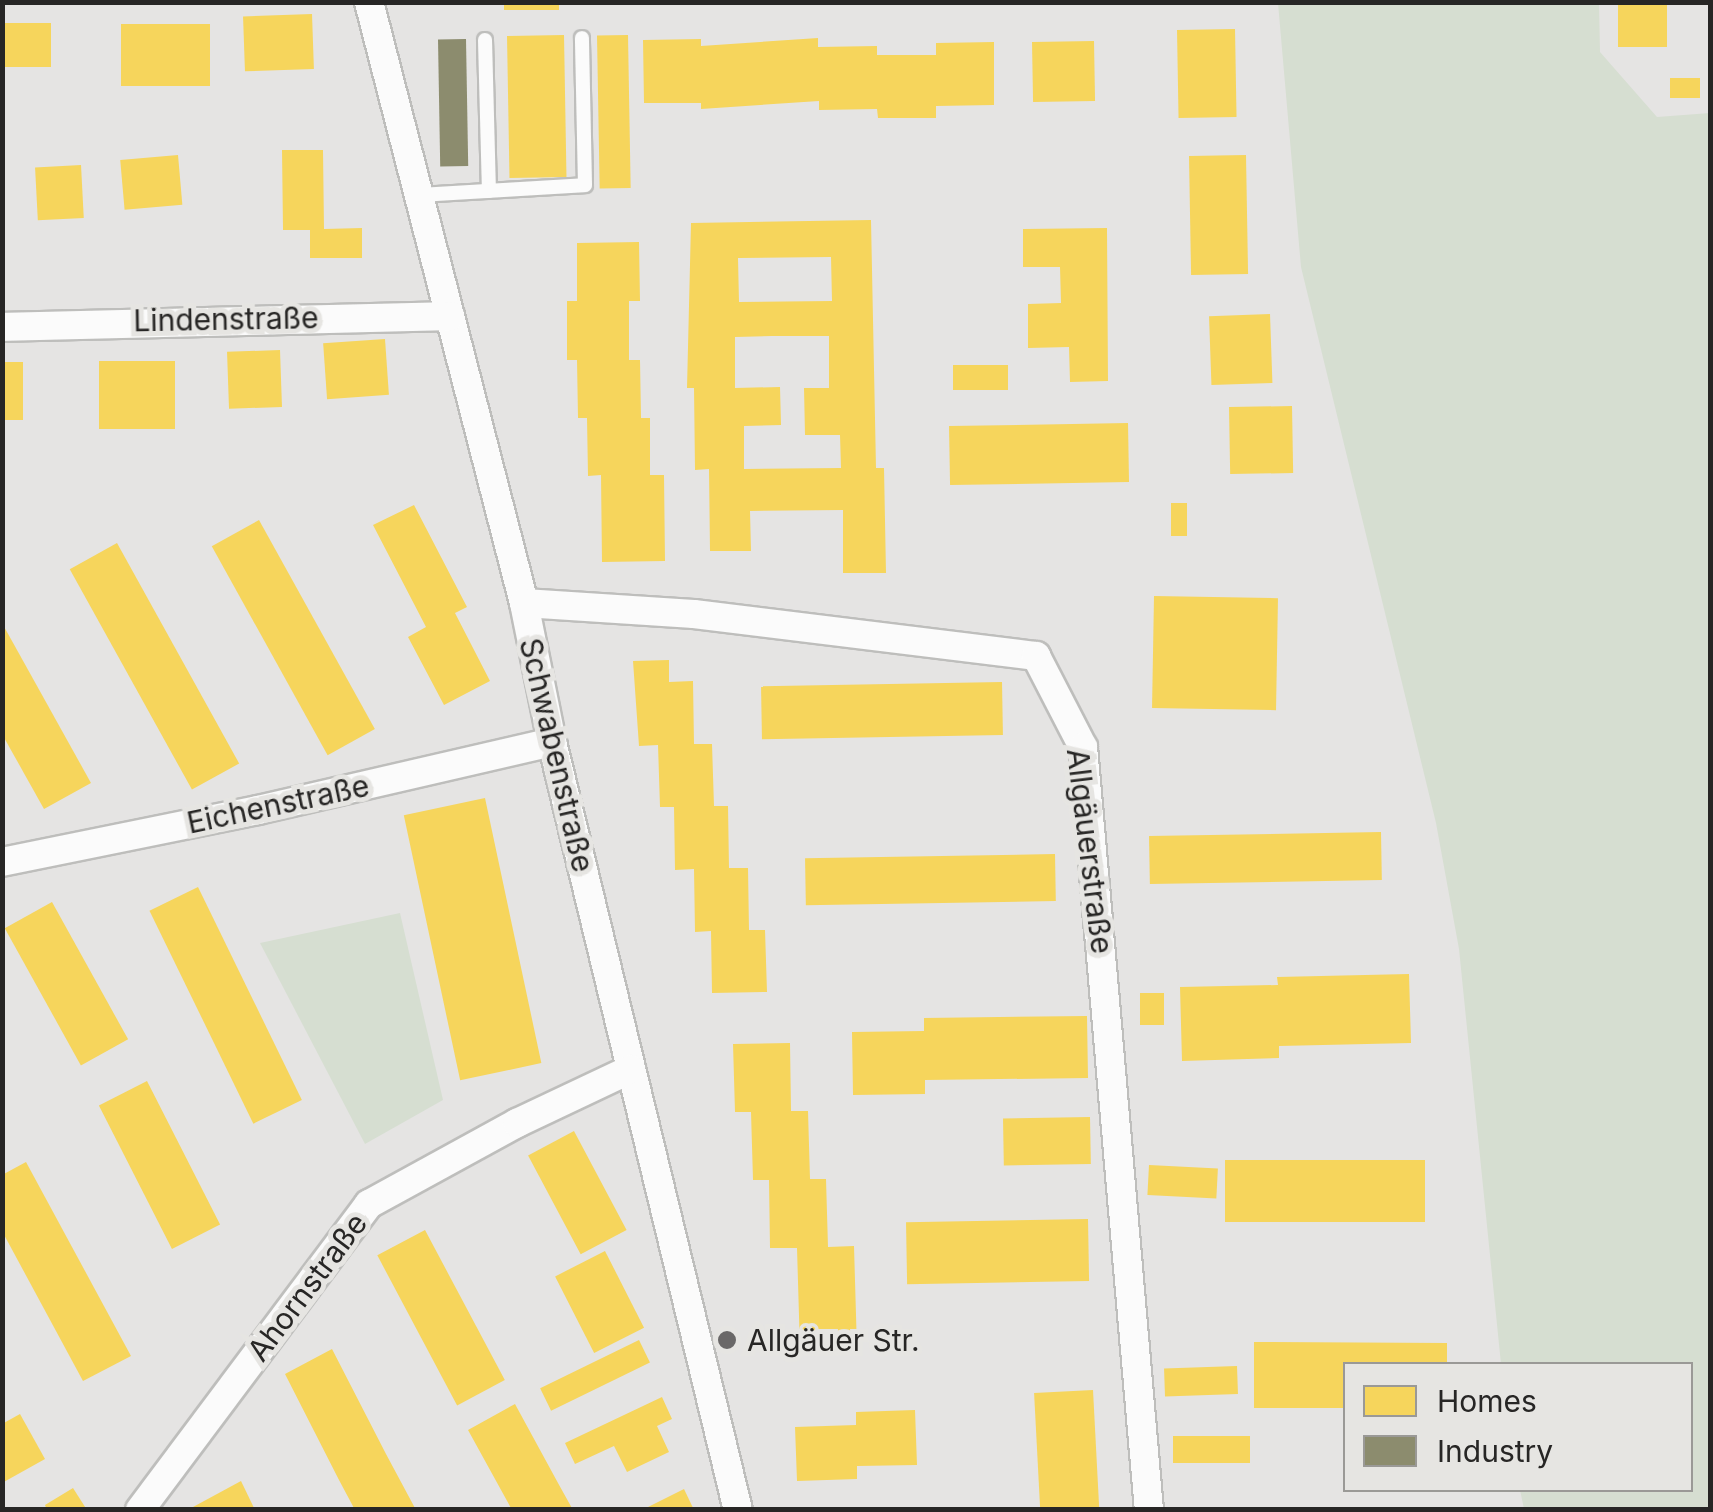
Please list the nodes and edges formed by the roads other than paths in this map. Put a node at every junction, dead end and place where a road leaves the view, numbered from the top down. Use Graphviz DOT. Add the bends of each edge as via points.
graph roads {
  1 [pos="368,2"];
  2 [pos="582,38"];
  3 [pos="485,40"];
  4 [pos="488,192"];
  5 [pos="418,195"];
  6 [pos="450,316"];
  7 [pos="2,327"];
  8 [pos="524,603"];
  9 [pos="552,742"];
  10 [pos="2,862"];
  11 [pos="631,1070"];
  12 [pos="140,1510"];
  13 [pos="738,1510"];
  14 [pos="1149,1510"];
  1 -- 5 [label="street, Schwabenstraße"];
  2 -- 4 [label="lane" via="585,185"];
  3 -- 4 [label="lane"];
  4 -- 5 [label="lane"];
  5 -- 6 [label="street, Schwabenstraße"];
  6 -- 7 [label="street, Lindenstraße"];
  6 -- 8 [label="street, Schwabenstraße"];
  8 -- 9 [label="street, Schwabenstraße"];
  8 -- 14 [label="street, Allgäuerstraße" via="694,614 1036,656 1082,747"];
  9 -- 10 [label="street, Eichenstraße"];
  9 -- 11 [label="street, Schwabenstraße"];
  11 -- 12 [label="street, Ahornstraße" via="516,1123 369,1204"];
  11 -- 13 [label="street, Schwabenstraße"];
}
